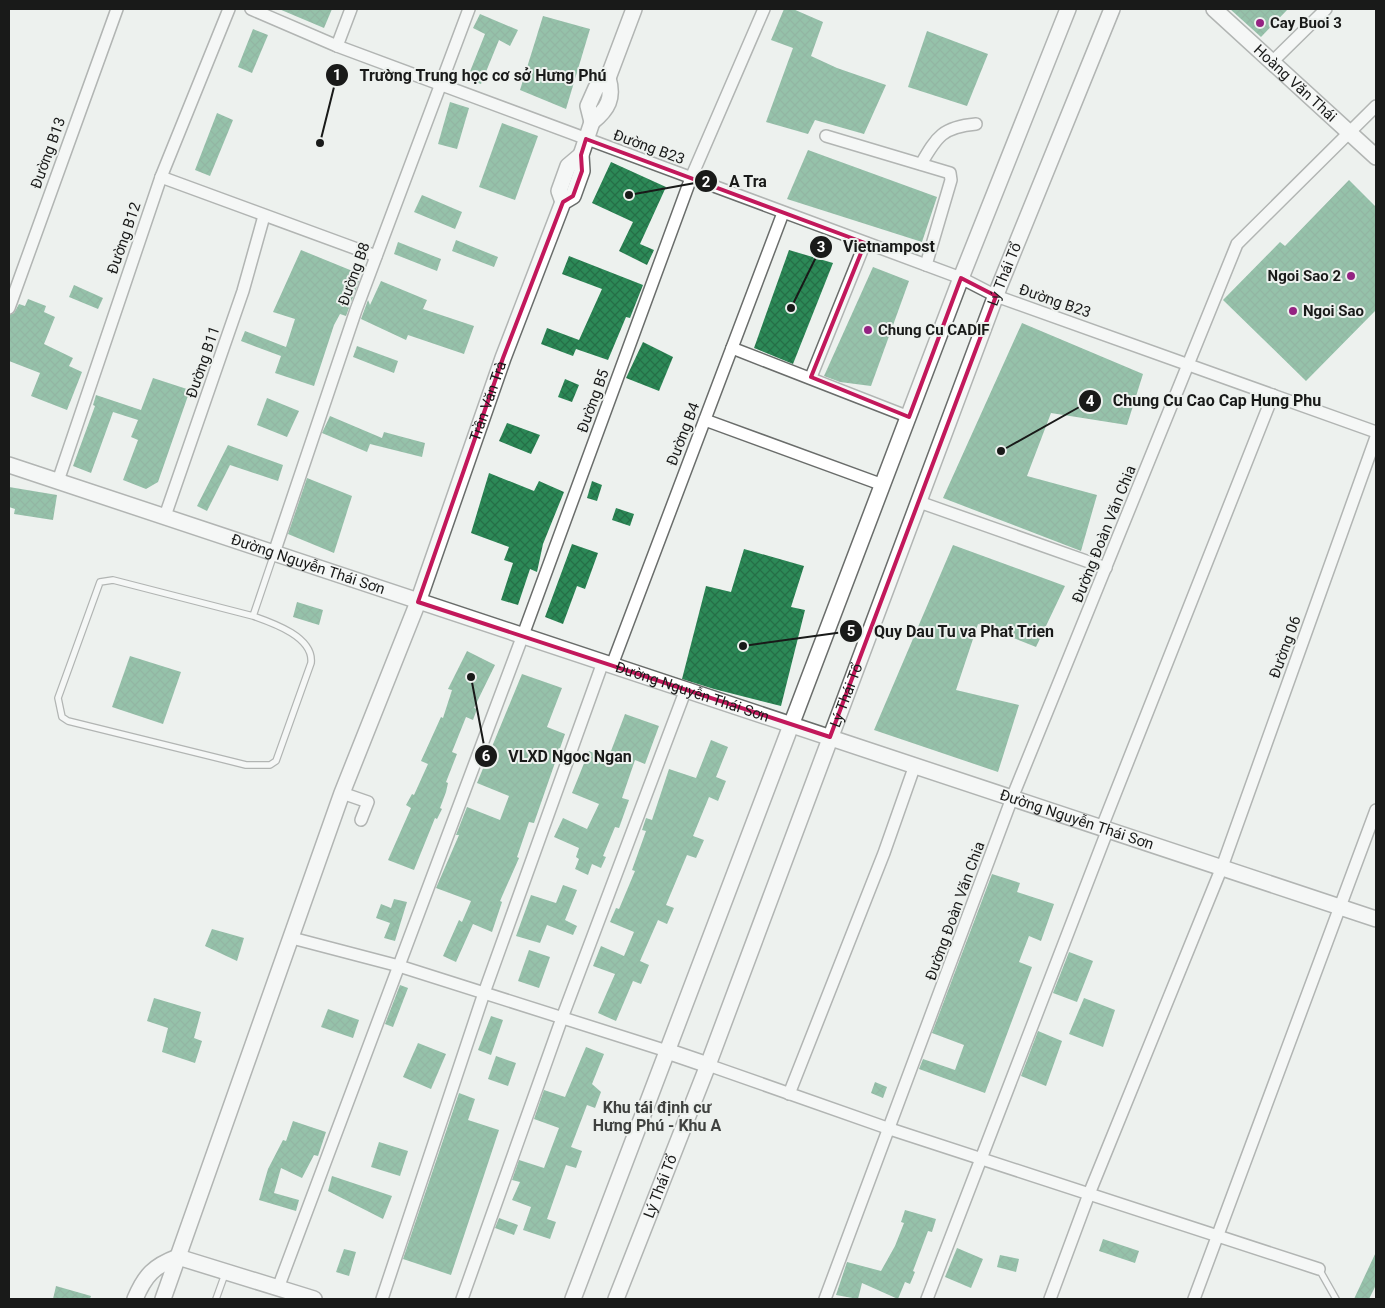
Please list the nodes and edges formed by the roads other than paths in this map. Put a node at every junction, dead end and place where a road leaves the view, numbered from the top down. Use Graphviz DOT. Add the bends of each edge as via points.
graph roads {
  1 [pos="116,9"];
  2 [pos="229,9"];
  3 [pos="251,9"];
  4 [pos="351,9"];
  5 [pos="470,9"];
  6 [pos="634,9"];
  7 [pos="764,9"];
  8 [pos="1068,9"];
  9 [pos="1112,9"];
  10 [pos="1214,9"];
  11 [pos="1326,9"];
  12 [pos="337,46"];
  13 [pos="1272,62"];
  14 [pos="441,84"];
  15 [pos="1376,106"];
  16 [pos="976,124"];
  17 [pos="1351,134"];
  18 [pos="826,136"];
  19 [pos="586,140"];
  20 [pos="1376,157"];
  21 [pos="921,164"];
  22 [pos="161,177"];
  23 [pos="690,178"];
  24 [pos="782,213"];
  25 [pos="264,216"];
  26 [pos="865,243"];
  27 [pos="376,256"];
  28 [pos="926,265"];
  29 [pos="961,278"];
  30 [pos="996,296"];
  31 [pos="9,308"];
  32 [pos="732,348"];
  33 [pos="1189,364"];
  34 [pos="811,377"];
  35 [pos="1273,395"];
  36 [pos="909,417"];
  37 [pos="704,420"];
  38 [pos="1376,432"];
  39 [pos="1376,437"];
  40 [pos="9,465"];
  41 [pos="58,481"];
  42 [pos="882,485"];
  43 [pos="919,502"];
  44 [pos="165,516"];
  45 [pos="274,553"];
  46 [pos="1106,568"];
  47 [pos="418,602"];
  48 [pos="252,616"];
  49 [pos="523,635"];
  50 [pos="608,664"];
  51 [pos="686,690"];
  52 [pos="791,724"];
  53 [pos="830,737"];
  54 [pos="915,766"];
  55 [pos="342,792"];
  56 [pos="1012,798"];
  57 [pos="1376,810"];
  58 [pos="361,820"];
  59 [pos="1105,828"];
  60 [pos="1222,867"];
  61 [pos="1339,906"];
  62 [pos="1376,918"];
  63 [pos="292,938"];
  64 [pos="399,966"];
  65 [pos="484,993"];
  66 [pos="562,1018"];
  67 [pos="667,1051"];
  68 [pos="708,1065"];
  69 [pos="789,1094"];
  70 [pos="890,1129"];
  71 [pos="981,1159"];
  72 [pos="1089,1194"];
  73 [pos="1217,1236"];
  74 [pos="178,1257"];
  75 [pos="1319,1269"];
  76 [pos="226,1272"];
  77 [pos="278,1288"];
  78 [pos="135,1299"];
  79 [pos="162,1299"];
  80 [pos="216,1299"];
  81 [pos="314,1299"];
  82 [pos="382,1299"];
  83 [pos="462,1299"];
  84 [pos="573,1299"];
  85 [pos="616,1299"];
  86 [pos="825,1299"];
  87 [pos="927,1299"];
  88 [pos="1050,1299"];
  89 [pos="1194,1299"];
  90 [pos="1336,1299"];
  1 -- 31 [label="street, Đường B13"];
  2 -- 22 [label="street, Đường B12"];
  3 -- 12 [label="street, Đường B23"];
  4 -- 12 [label="street"];
  5 -- 14 [label="street, Đường B8"];
  6 -- 19 [label="street, Trần Văn Trà" via="608,78 612,92 604,113 592,122"];
  7 -- 23 [label="street, Đường B5"];
  8 -- 29 [label="street"];
  9 -- 30 [label="street, Lý Thái Tổ"];
  10 -- 13 [label="street, Hoàng Văn Thái"];
  11 -- 13 [label="street"];
  12 -- 14 [label="street, Đường B23"];
  13 -- 17 [label="street, Hoàng Văn Thái"];
  14 -- 19 [label="street, Đường B23"];
  14 -- 27 [label="street, Đường B8"];
  15 -- 17 [label="street, Đường Đoàn Văn Chia"];
  16 -- 21 [label="street" via="956,126 938,136"];
  17 -- 20 [label="street, Hoàng Văn Thái"];
  17 -- 33 [label="street, Đường Đoàn Văn Chia" via="1237,244"];
  18 -- 21 [label="street"];
  19 -- 23 [label="street, Đường B23"];
  19 -- 47 [label="street, Trần Văn Trà" via="581,155 582,171 573,196 563,202 503,358"];
  21 -- 28 [label="street" via="947,171 951,176"];
  22 -- 25 [label="street"];
  22 -- 41 [label="street, Đường B12"];
  23 -- 24 [label="street, Đường B23"];
  23 -- 49 [label="street, Đường B5"];
  24 -- 26 [label="street, Đường B23"];
  24 -- 32 [label="street, Đường B4"];
  25 -- 27 [label="street"];
  25 -- 44 [label="street, Đường B11" via="243,291"];
  26 -- 28 [label="street, Đường B23"];
  26 -- 34 [label="street"];
  27 -- 45 [label="street, Đường B8"];
  28 -- 29 [label="street, Đường B23"];
  29 -- 30 [label="street, Đường B23"];
  29 -- 36 [label="street"];
  30 -- 33 [label="street, Đường B23"];
  30 -- 43 [label="street, Lý Thái Tổ"];
  32 -- 34 [label="street"];
  32 -- 37 [label="street, Đường B4"];
  33 -- 35 [label="street, Đường B23"];
  33 -- 46 [label="street, Đường Đoàn Văn Chia"];
  34 -- 36 [label="street"];
  35 -- 38 [label="street, Đường B23"];
  35 -- 59 [label="street"];
  36 -- 42 [label="street"];
  37 -- 42 [label="street"];
  37 -- 50 [label="street, Đường B4"];
  39 -- 60 [label="street, Đường 06"];
  40 -- 41 [label="street, Đường Nguyễn Thái Sơn"];
  41 -- 44 [label="street, Đường Nguyễn Thái Sơn"];
  42 -- 52 [label="street"];
  43 -- 46 [label="street"];
  43 -- 53 [label="street, Lý Thái Tổ"];
  44 -- 45 [label="street, Đường Nguyễn Thái Sơn"];
  45 -- 47 [label="street, Đường Nguyễn Thái Sơn"];
  45 -- 48 [label="lane"];
  46 -- 56 [label="street, Đường Đoàn Văn Chia"];
  47 -- 49 [label="street, Đường Nguyễn Thái Sơn"];
  47 -- 55 [label="street, Trần Văn Trà"];
  48 -- 48 [label="lane" via="113,580 100,582 58,698 62,717 246,765 270,765 280,753 312,654 306,644 295,636"];
  49 -- 50 [label="street, Đường Nguyễn Thái Sơn"];
  49 -- 64 [label="street, Đường B5"];
  50 -- 51 [label="street, Đường Nguyễn Thái Sơn"];
  50 -- 65 [label="street, Đường B4"];
  51 -- 52 [label="street, Đường Nguyễn Thái Sơn"];
  51 -- 66 [label="street"];
  52 -- 53 [label="street, Đường Nguyễn Thái Sơn"];
  52 -- 67 [label="street"];
  53 -- 54 [label="street, Đường Nguyễn Thái Sơn"];
  53 -- 68 [label="street, Lý Thái Tổ"];
  54 -- 56 [label="street, Đường Nguyễn Thái Sơn"];
  54 -- 69 [label="street"];
  55 -- 58 [label="street" via="368,802"];
  55 -- 63 [label="street, Trần Văn Trà"];
  56 -- 59 [label="street, Đường Nguyễn Thái Sơn"];
  56 -- 70 [label="street, Đường Đoàn Văn Chia"];
  57 -- 61 [label="street"];
  59 -- 60 [label="street, Đường Nguyễn Thái Sơn"];
  59 -- 71 [label="street"];
  60 -- 61 [label="street, Đường Nguyễn Thái Sơn"];
  60 -- 72 [label="street, Đường 06"];
  61 -- 62 [label="street, Đường Nguyễn Thái Sơn"];
  61 -- 73 [label="street"];
  63 -- 64 [label="street"];
  63 -- 74 [label="street, Trần Văn Trà"];
  64 -- 65 [label="street"];
  64 -- 77 [label="street, Đường B5"];
  65 -- 66 [label="street"];
  65 -- 82 [label="street, Đường B4"];
  66 -- 67 [label="street"];
  66 -- 83 [label="street"];
  67 -- 68 [label="street"];
  67 -- 84 [label="street"];
  68 -- 69 [label="street"];
  68 -- 85 [label="street, Lý Thái Tổ"];
  69 -- 70 [label="street"];
  70 -- 71 [label="street"];
  70 -- 86 [label="street, Đường Đoàn Văn Chia"];
  71 -- 72 [label="street"];
  71 -- 87 [label="street"];
  72 -- 73 [label="street"];
  72 -- 88 [label="street, Đường 06"];
  73 -- 75 [label="street"];
  73 -- 89 [label="street"];
  74 -- 76 [label="street"];
  74 -- 78 [label="street" via="158,1265 142,1283"];
  74 -- 79 [label="street, Trần Văn Trà"];
  75 -- 90 [label="lane"];
  76 -- 77 [label="street"];
  76 -- 80 [label="lane"];
  77 -- 81 [label="street"];
}
